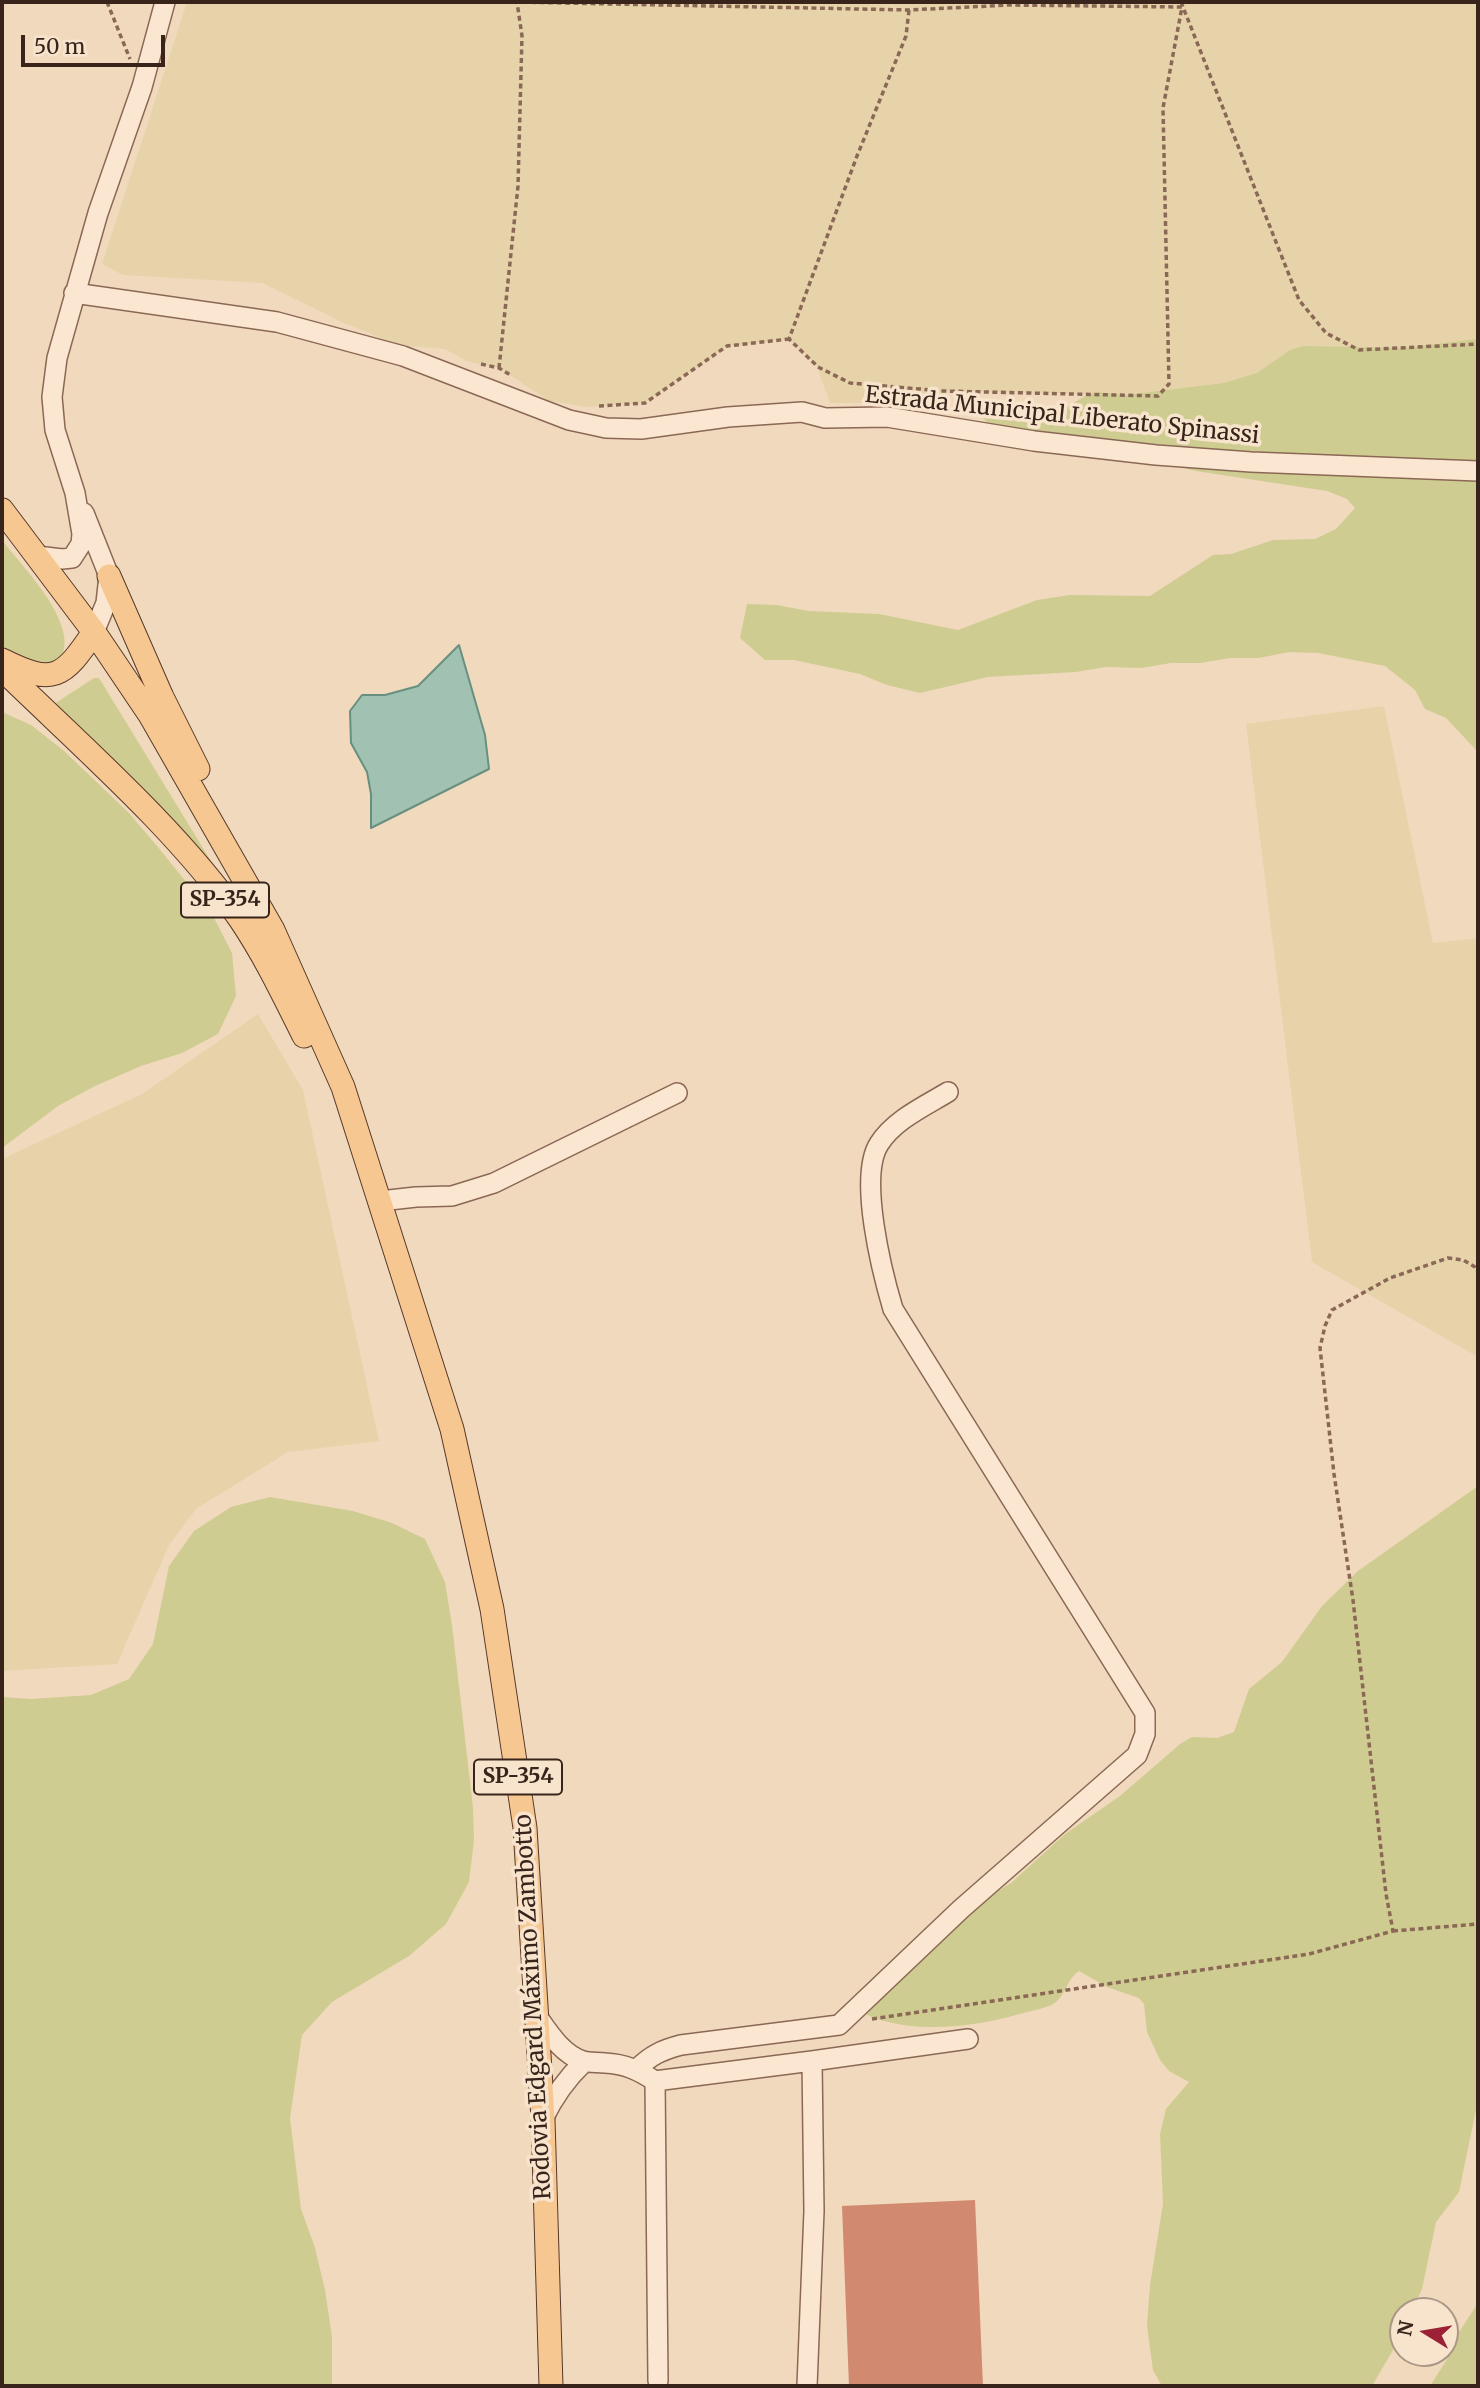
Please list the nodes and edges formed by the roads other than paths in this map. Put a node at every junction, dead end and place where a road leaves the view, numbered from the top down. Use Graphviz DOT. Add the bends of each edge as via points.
graph roads {
  1 [pos="165,2"];
  2 [pos="74,293"];
  3 [pos="1478,471"];
  4 [pos="75,493"];
  5 [pos="2,510"];
  6 [pos="37,555"];
  7 [pos="109,576"];
  8 [pos="94,632"];
  9 [pos="2,660"];
  10 [pos="2,669"];
  11 [pos="273,930"];
  12 [pos="948,1092"];
  13 [pos="677,1093"];
  14 [pos="377,1193"];
  15 [pos="537,2016"];
  16 [pos="968,2039"];
  17 [pos="584,2062"];
  18 [pos="812,2062"];
  19 [pos="637,2069"];
  20 [pos="655,2081"];
  21 [pos="543,2119"];
  22 [pos="658,2381"];
  23 [pos="551,2386"];
  24 [pos="807,2386"];
  1 -- 2 [label="street"];
  2 -- 3 [label="street, Estrada Municipal Liberato Spinassi" via="277,322 403,356 569,420 606,428 641,429 802,412 825,418 887,417 1156,455"];
  2 -- 4 [label="street" via="52,397 55,430"];
  4 -- 6 [label="street" via="82,534 77,552 62,559"];
  4 -- 7 [label="street"];
  5 -- 6 [label="main road, Rodovia Edgard Máximo Zambotto / SP-354"];
  6 -- 8 [label="main road, Rodovia Edgard Máximo Zambotto / SP-354"];
  7 -- 8 [label="street" via="106,603"];
  7 -- 11 [label="main road" via="162,697 259,884"];
  8 -- 9 [label="main road" via="68,667 55,675 32,674"];
  8 -- 11 [label="main road, Rodovia Edgard Máximo Zambotto / SP-354" via="150,715"];
  10 -- 14 [label="main road, Rodovia Edgard Máximo Zambotto / SP-354" via="159,824 239,918 270,967"];
  11 -- 14 [label="main road, Rodovia Edgard Máximo Zambotto / SP-354" via="343,1087"];
  12 -- 19 [label="street" via="904,1118 879,1144 871,1163 878,1257 893,1309 1145,1713 1145,1734 1137,1755 961,1909 839,2025 681,2045 661,2050"];
  13 -- 14 [label="street" via="495,1183 452,1196"];
  14 -- 15 [label="main road, Rodovia Edgard Máximo Zambotto / SP-354" via="452,1429 492,1609 525,1828"];
  15 -- 17 [label="street" via="552,2038"];
  15 -- 21 [label="main road, Rodovia Edgard Máximo Zambotto / SP-354"];
  16 -- 18 [label="street"];
  17 -- 19 [label="street"];
  17 -- 21 [label="street" via="554,2095"];
  18 -- 20 [label="street"];
  18 -- 24 [label="street" via="814,2211"];
  19 -- 20 [label="street"];
  20 -- 22 [label="street"];
  21 -- 23 [label="main road, Rodovia Edgard Máximo Zambotto / SP-354"];
}
